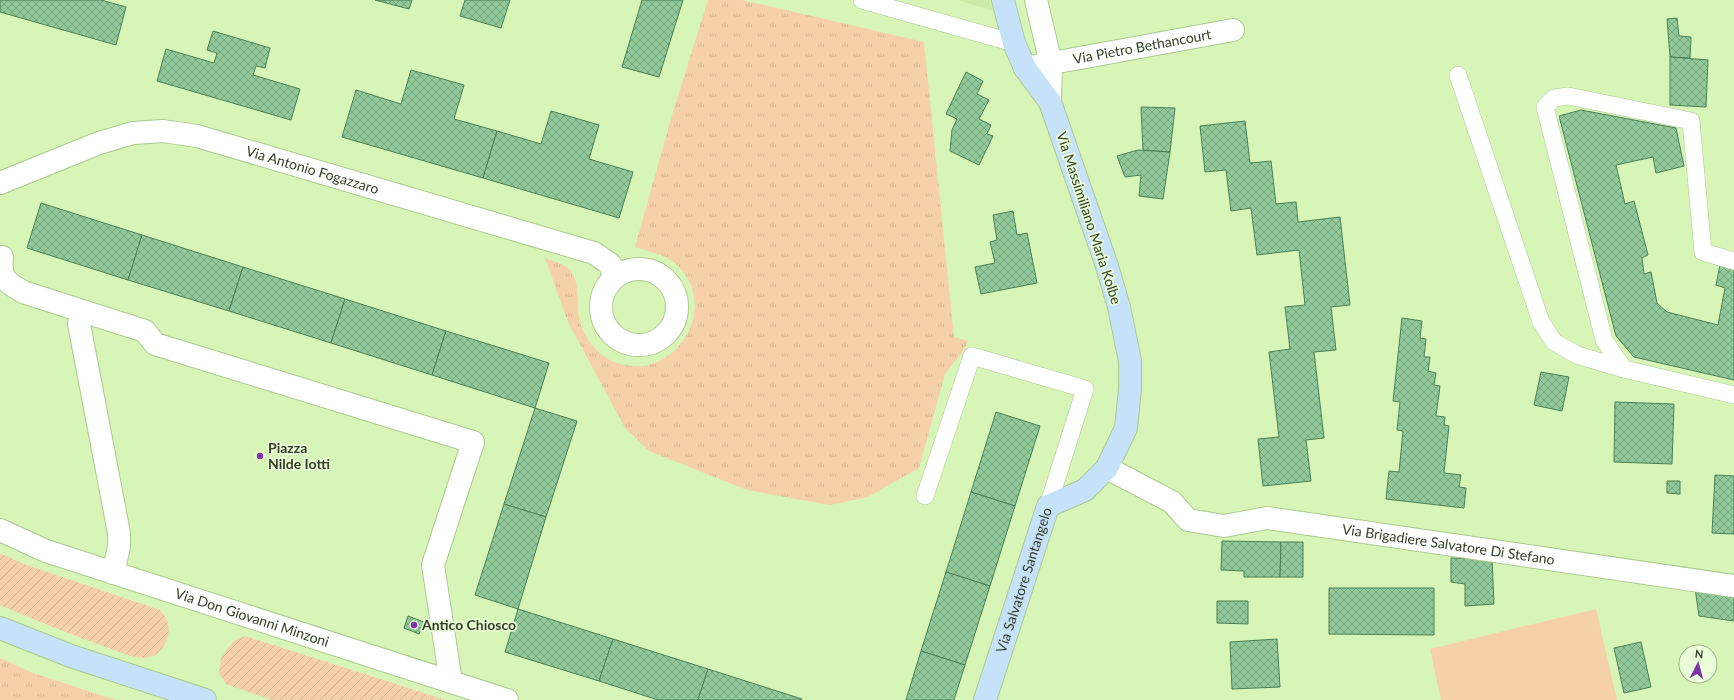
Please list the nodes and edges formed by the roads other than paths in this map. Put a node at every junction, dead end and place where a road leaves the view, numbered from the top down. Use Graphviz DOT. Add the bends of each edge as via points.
graph roads {
  1 [pos="862,0"];
  2 [pos="1003,0"];
  3 [pos="1036,0"];
  4 [pos="1233,30"];
  5 [pos="1014,43"];
  6 [pos="1051,64"];
  7 [pos="1025,68"];
  8 [pos="1458,75"];
  9 [pos="1050,102"];
  10 [pos="0,183"];
  11 [pos="2,257"];
  12 [pos="1734,261"];
  13 [pos="614,277"];
  14 [pos="82,312"];
  15 [pos="1624,369"];
  16 [pos="1734,395"];
  17 [pos="1108,468"];
  18 [pos="925,496"];
  19 [pos="1048,506"];
  20 [pos="0,530"];
  21 [pos="113,573"];
  22 [pos="1734,586"];
  23 [pos="0,628"];
  24 [pos="451,682"];
  25 [pos="205,700"];
  26 [pos="507,700"];
  27 [pos="985,700"];
  1 -- 5 [label="lane"];
  2 -- 5 [label="street, Via Massimiliano Maria Kolbe"];
  3 -- 6 [label="street"];
  4 -- 6 [label="street, Via Pietro Bethancourt"];
  5 -- 7 [label="street, Via Massimiliano Maria Kolbe"];
  6 -- 7 [label="street, Via Pietro Bethancourt"];
  6 -- 9 [label="street"];
  7 -- 9 [label="street, Via Massimiliano Maria Kolbe"];
  8 -- 15 [label="lane" via="1541,322 1554,342 1577,355"];
  9 -- 17 [label="street, Via Massimiliano Maria Kolbe" via="1107,266 1119,307 1130,361 1126,428"];
  10 -- 13 [label="street, Via Antonio Fogazzaro" via="99,143 133,133 163,132 197,136 594,253 610,264"];
  11 -- 14 [label="street" via="0,270 6,280 23,292"];
  12 -- 15 [label="lane" via="1703,252 1691,121 1568,96 1554,98 1545,107 1604,340"];
  14 -- 21 [label="street" via="79,324 119,533 119,547"];
  14 -- 24 [label="street" via="145,331 155,344 473,442 433,565"];
  15 -- 16 [label="lane"];
  17 -- 19 [label="street, Via Salvatore Santangelo" via="1085,490"];
  17 -- 22 [label="street, Via Brigadiere Salvatore Di Stefano" via="1172,502 1188,520 1224,526 1267,518"];
  18 -- 19 [label="lane" via="972,356 1085,389"];
  19 -- 27 [label="street, Via Salvatore Santangelo"];
  20 -- 21 [label="street, Via Don Giovanni Minzoni" via="46,551"];
  21 -- 24 [label="street, Via Don Giovanni Minzoni"];
  23 -- 25 [label="street" via="71,656"];
  24 -- 26 [label="street, Via Don Giovanni Minzoni"];
}
